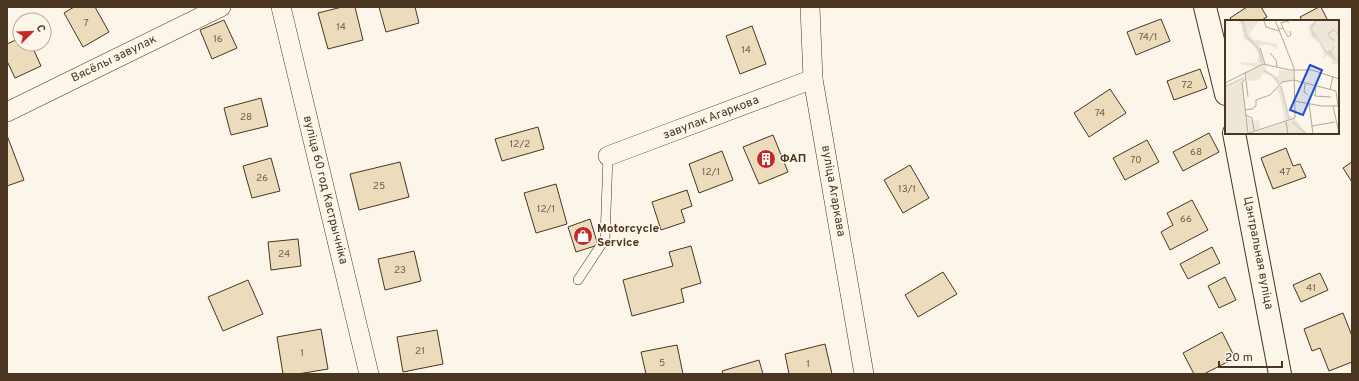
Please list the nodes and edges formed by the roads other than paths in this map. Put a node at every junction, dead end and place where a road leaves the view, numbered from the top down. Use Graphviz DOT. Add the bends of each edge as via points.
graph roads {
  1 [pos="220,7"];
  2 [pos="281,7"];
  3 [pos="810,7"];
  4 [pos="1205,7"];
  5 [pos="813,79"];
  6 [pos="1225,90"];
  7 [pos="7,112"];
  8 [pos="1234,134"];
  9 [pos="608,156"];
  10 [pos="578,280"];
  11 [pos="369,374"];
  12 [pos="864,374"];
  13 [pos="1280,374"];
  1 -- 7 [label="street, Вясёлы завулак"];
  2 -- 11 [label="street, вуліца 60 год Кастрычніка"];
  3 -- 5 [label="street, вуліца Агаркава"];
  4 -- 6 [label="street"];
  5 -- 9 [label="street, завулак Агаркова"];
  5 -- 12 [label="street, вуліца Агаркава"];
  8 -- 13 [label="street, Цэнтральная вуліца"];
  9 -- 10 [label="lane" via="605,239"];
}
